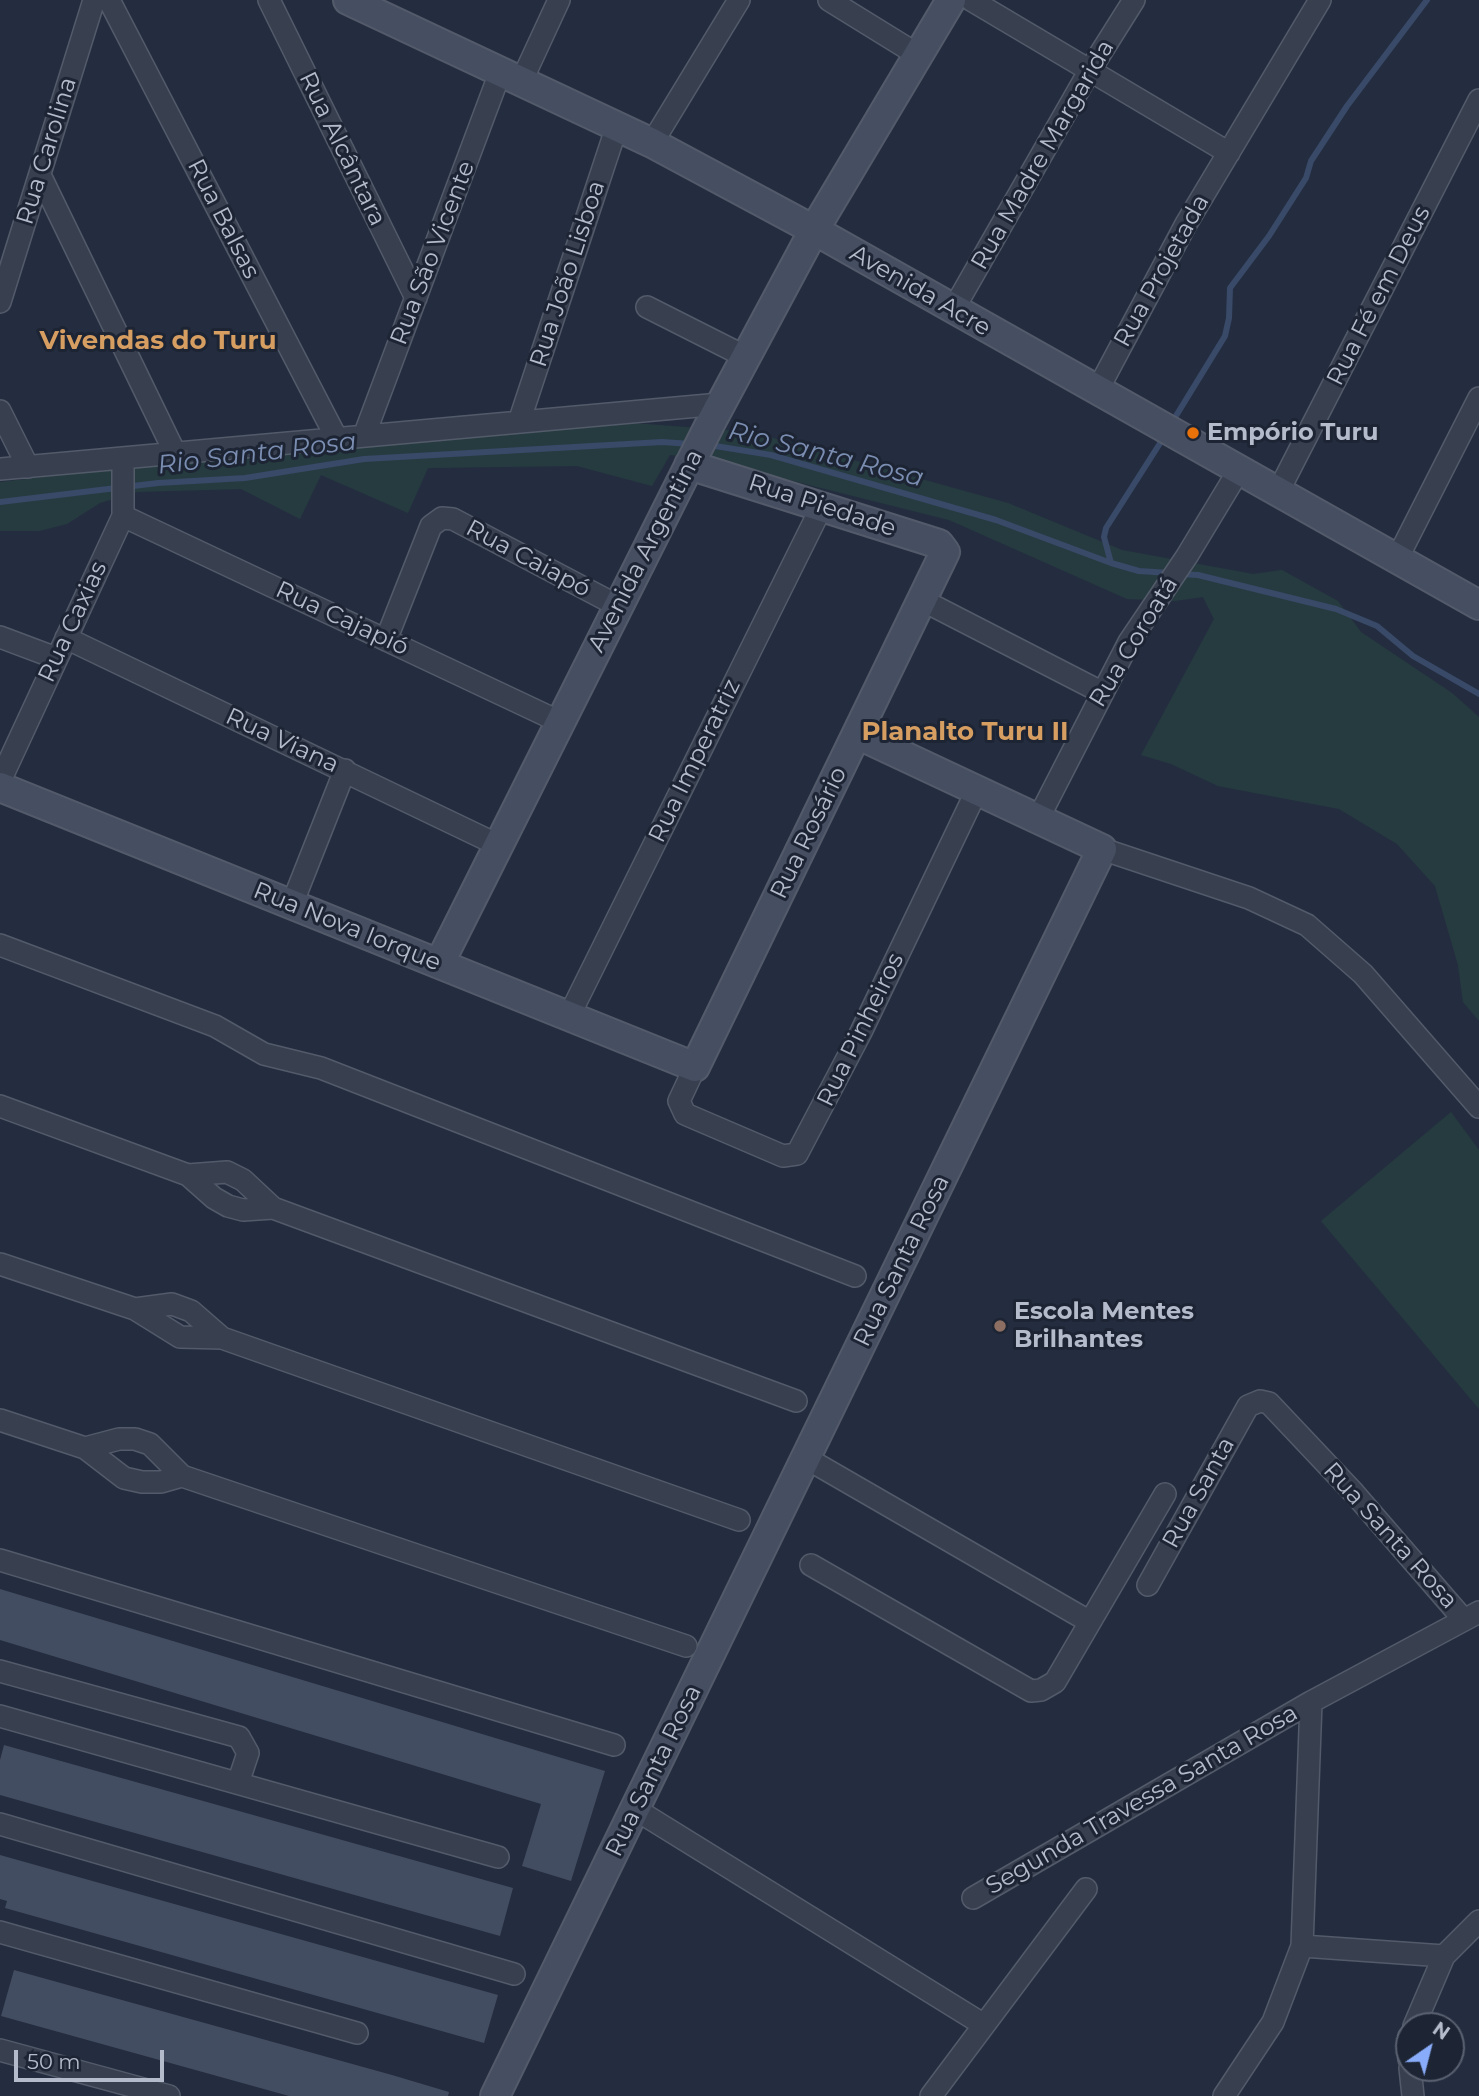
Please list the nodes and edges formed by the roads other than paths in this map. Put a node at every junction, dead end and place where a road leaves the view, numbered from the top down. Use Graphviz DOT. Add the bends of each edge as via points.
graph roads {
  1 [pos="94,0"];
  2 [pos="108,0"];
  3 [pos="268,0"];
  4 [pos="348,0"];
  5 [pos="559,0"];
  6 [pos="739,0"];
  7 [pos="829,0"];
  8 [pos="951,0"];
  9 [pos="971,0"];
  10 [pos="1134,0"];
  11 [pos="1320,0"];
  12 [pos="918,55"];
  13 [pos="1090,70"];
  14 [pos="512,75"];
  15 [pos="1479,100"];
  16 [pos="617,127"];
  17 [pos="652,143"];
  18 [pos="1228,153"];
  19 [pos="40,175"];
  20 [pos="814,230"];
  21 [pos="416,298"];
  22 [pos="0,302"];
  23 [pos="646,307"];
  24 [pos="953,310"];
  25 [pos="746,357"];
  26 [pos="1097,391"];
  27 [pos="1479,398"];
  28 [pos="0,411"];
  29 [pos="715,414"];
  30 [pos="519,422"];
  31 [pos="364,436"];
  32 [pos="337,439"];
  33 [pos="175,453"];
  34 [pos="690,461"];
  35 [pos="124,463"];
  36 [pos="28,467"];
  37 [pos="0,469"];
  38 [pos="1239,470"];
  39 [pos="1278,492"];
  40 [pos="822,506"];
  41 [pos="124,512"];
  42 [pos="943,558"];
  43 [pos="1397,559"];
  44 [pos="922,600"];
  45 [pos="1479,605"];
  46 [pos="618,606"];
  47 [pos="0,637"];
  48 [pos="66,638"];
  49 [pos="386,640"];
  50 [pos="56,658"];
  51 [pos="1101,692"];
  52 [pos="560,722"];
  53 [pos="857,734"];
  54 [pos="345,770"];
  55 [pos="0,781"];
  56 [pos="0,787"];
  57 [pos="976,789"];
  58 [pos="1038,819"];
  59 [pos="498,845"];
  60 [pos="1102,849"];
  61 [pos="292,904"];
  62 [pos="0,945"];
  63 [pos="439,964"];
  64 [pos="569,1016"];
  65 [pos="695,1067"];
  66 [pos="0,1106"];
  67 [pos="1479,1108"];
  68 [pos="681,1109"];
  69 [pos="188,1175"];
  70 [pos="273,1208"];
  71 [pos="0,1264"];
  72 [pos="855,1276"];
  73 [pos="796,1401"];
  74 [pos="1253,1401"];
  75 [pos="0,1420"];
  76 [pos="85,1448"];
  77 [pos="806,1458"];
  78 [pos="182,1476"];
  79 [pos="1165,1494"];
  80 [pos="739,1520"];
  81 [pos="0,1560"];
  82 [pos="811,1564"];
  83 [pos="1148,1585"];
  84 [pos="1472,1616"];
  85 [pos="1090,1622"];
  86 [pos="686,1646"];
  87 [pos="0,1671"];
  88 [pos="1311,1702"];
  89 [pos="0,1716"];
  90 [pos="614,1745"];
  91 [pos="238,1783"];
  92 [pos="635,1809"];
  93 [pos="0,1824"];
  94 [pos="498,1857"];
  95 [pos="1086,1889"];
  96 [pos="973,1898"];
  97 [pos="1479,1921"];
  98 [pos="0,1932"];
  99 [pos="1302,1946"];
  100 [pos="1444,1956"];
  101 [pos="514,1974"];
  102 [pos="1420,2012"];
  103 [pos="984,2025"];
  104 [pos="357,2033"];
  105 [pos="0,2050"];
  106 [pos="169,2096"];
  107 [pos="495,2096"];
  108 [pos="931,2096"];
  109 [pos="1224,2096"];
  1 -- 19 [label="street, Rua Carolina"];
  2 -- 32 [label="street, Rua Balsas"];
  3 -- 21 [label="street, Rua Alcântara"];
  4 -- 14 [label="street, Avenida Acre"];
  5 -- 14 [label="street, Rua São Vicente"];
  6 -- 17 [label="street"];
  7 -- 12 [label="street"];
  8 -- 12 [label="street, Avenida Argentina"];
  9 -- 13 [label="street"];
  10 -- 13 [label="street, Rua Madre Margarida"];
  11 -- 18 [label="street, Rua Projetada"];
  12 -- 20 [label="street, Avenida Argentina"];
  13 -- 18 [label="street"];
  13 -- 24 [label="street, Rua Madre Margarida"];
  14 -- 16 [label="street, Avenida Acre"];
  14 -- 21 [label="street, Rua São Vicente"];
  15 -- 39 [label="street, Rua Fé em Deus"];
  16 -- 17 [label="street, Avenida Acre"];
  16 -- 30 [label="street, Rua João Lisboa"];
  17 -- 20 [label="street, Avenida Acre"];
  18 -- 26 [label="street, Rua Projetada"];
  19 -- 22 [label="street, Rua Carolina"];
  19 -- 33 [label="street"];
  20 -- 24 [label="street, Avenida Acre"];
  20 -- 25 [label="street, Avenida Argentina"];
  21 -- 31 [label="street, Rua São Vicente"];
  23 -- 25 [label="street"];
  24 -- 26 [label="street, Avenida Acre"];
  25 -- 29 [label="street, Avenida Argentina"];
  26 -- 38 [label="street, Avenida Acre"];
  27 -- 43 [label="street"];
  28 -- 36 [label="street"];
  29 -- 30 [label="street"];
  29 -- 34 [label="street, Avenida Argentina"];
  30 -- 31 [label="street"];
  31 -- 32 [label="street"];
  32 -- 33 [label="street"];
  33 -- 35 [label="street"];
  34 -- 40 [label="street, Rua Piedade"];
  34 -- 46 [label="street, Avenida Argentina"];
  35 -- 36 [label="street"];
  35 -- 41 [label="street, Rua Caxias"];
  36 -- 37 [label="street"];
  38 -- 39 [label="street, Avenida Acre"];
  38 -- 51 [label="street, Rua Coroatá"];
  39 -- 43 [label="street, Avenida Acre"];
  40 -- 42 [label="street, Rua Piedade" via="939,544"];
  40 -- 64 [label="street, Rua Imperatriz"];
  41 -- 48 [label="street, Rua Caxias"];
  41 -- 49 [label="street, Rua Cajapió"];
  42 -- 44 [label="street, Rua Rosário"];
  43 -- 45 [label="street, Avenida Acre"];
  44 -- 51 [label="street"];
  44 -- 53 [label="street, Rua Rosário"];
  46 -- 49 [label="street, Rua Caiapó" via="453,519 436,520"];
  46 -- 52 [label="street, Avenida Argentina"];
  47 -- 50 [label="street"];
  48 -- 50 [label="street, Rua Caxias"];
  48 -- 54 [label="street, Rua Viana"];
  49 -- 52 [label="street, Rua Cajapió"];
  50 -- 55 [label="street, Rua Caxias"];
  51 -- 58 [label="street, Rua Coroatá"];
  52 -- 59 [label="street, Avenida Argentina"];
  53 -- 57 [label="street"];
  53 -- 65 [label="street, Rua Rosário"];
  54 -- 59 [label="street, Rua Viana"];
  54 -- 61 [label="street"];
  56 -- 61 [label="street, Rua Nova Iorque"];
  57 -- 58 [label="street"];
  57 -- 68 [label="street, Rua Pinheiros" via="797,1154 783,1156"];
  58 -- 60 [label="street"];
  59 -- 63 [label="street, Avenida Argentina"];
  60 -- 67 [label="street" via="1249,898 1307,925 1363,974"];
  60 -- 77 [label="street, Rua Santa Rosa"];
  61 -- 63 [label="street, Rua Nova Iorque"];
  62 -- 72 [label="street" via="215,1026 264,1054 321,1068"];
  63 -- 64 [label="street, Rua Nova Iorque"];
  64 -- 65 [label="street, Rua Nova Iorque"];
  65 -- 68 [label="street, Rua Rosário" via="679,1101"];
  66 -- 69 [label="street"];
  69 -- 70 [label="street" via="228,1206"];
  69 -- 70 [label="street" via="227,1172 243,1180"];
  70 -- 73 [label="street"];
  71 -- 80 [label="street" via="135,1309 172,1304 191,1311 222,1338"];
  74 -- 83 [label="street, Rua Santa"];
  74 -- 84 [label="street, Rua Santa Rosa" via="1269,1404"];
  75 -- 76 [label="street"];
  76 -- 78 [label="street" via="124,1478 161,1482"];
  76 -- 78 [label="street" via="135,1439 150,1444"];
  77 -- 85 [label="street"];
  77 -- 92 [label="street, Rua Santa Rosa"];
  78 -- 86 [label="street"];
  79 -- 85 [label="street"];
  81 -- 90 [label="street"];
  82 -- 85 [label="street" via="1031,1691 1055,1682"];
  84 -- 88 [label="street, Segunda Travessa Santa Rosa"];
  87 -- 91 [label="street" via="239,1737 248,1753"];
  88 -- 96 [label="street, Segunda Travessa Santa Rosa"];
  88 -- 99 [label="street, Segunda Travessa Santa Rosa"];
  89 -- 91 [label="street"];
  91 -- 94 [label="street"];
  92 -- 103 [label="street"];
  92 -- 107 [label="street, Rua Santa Rosa"];
  93 -- 101 [label="street"];
  95 -- 103 [label="street"];
  97 -- 100 [label="street"];
  98 -- 104 [label="street"];
  99 -- 100 [label="street"];
  99 -- 109 [label="street, Segunda Travessa Santa Rosa" via="1273,2022"];
  100 -- 102 [label="street"];
  103 -- 108 [label="street"];
  105 -- 106 [label="street"];
}
